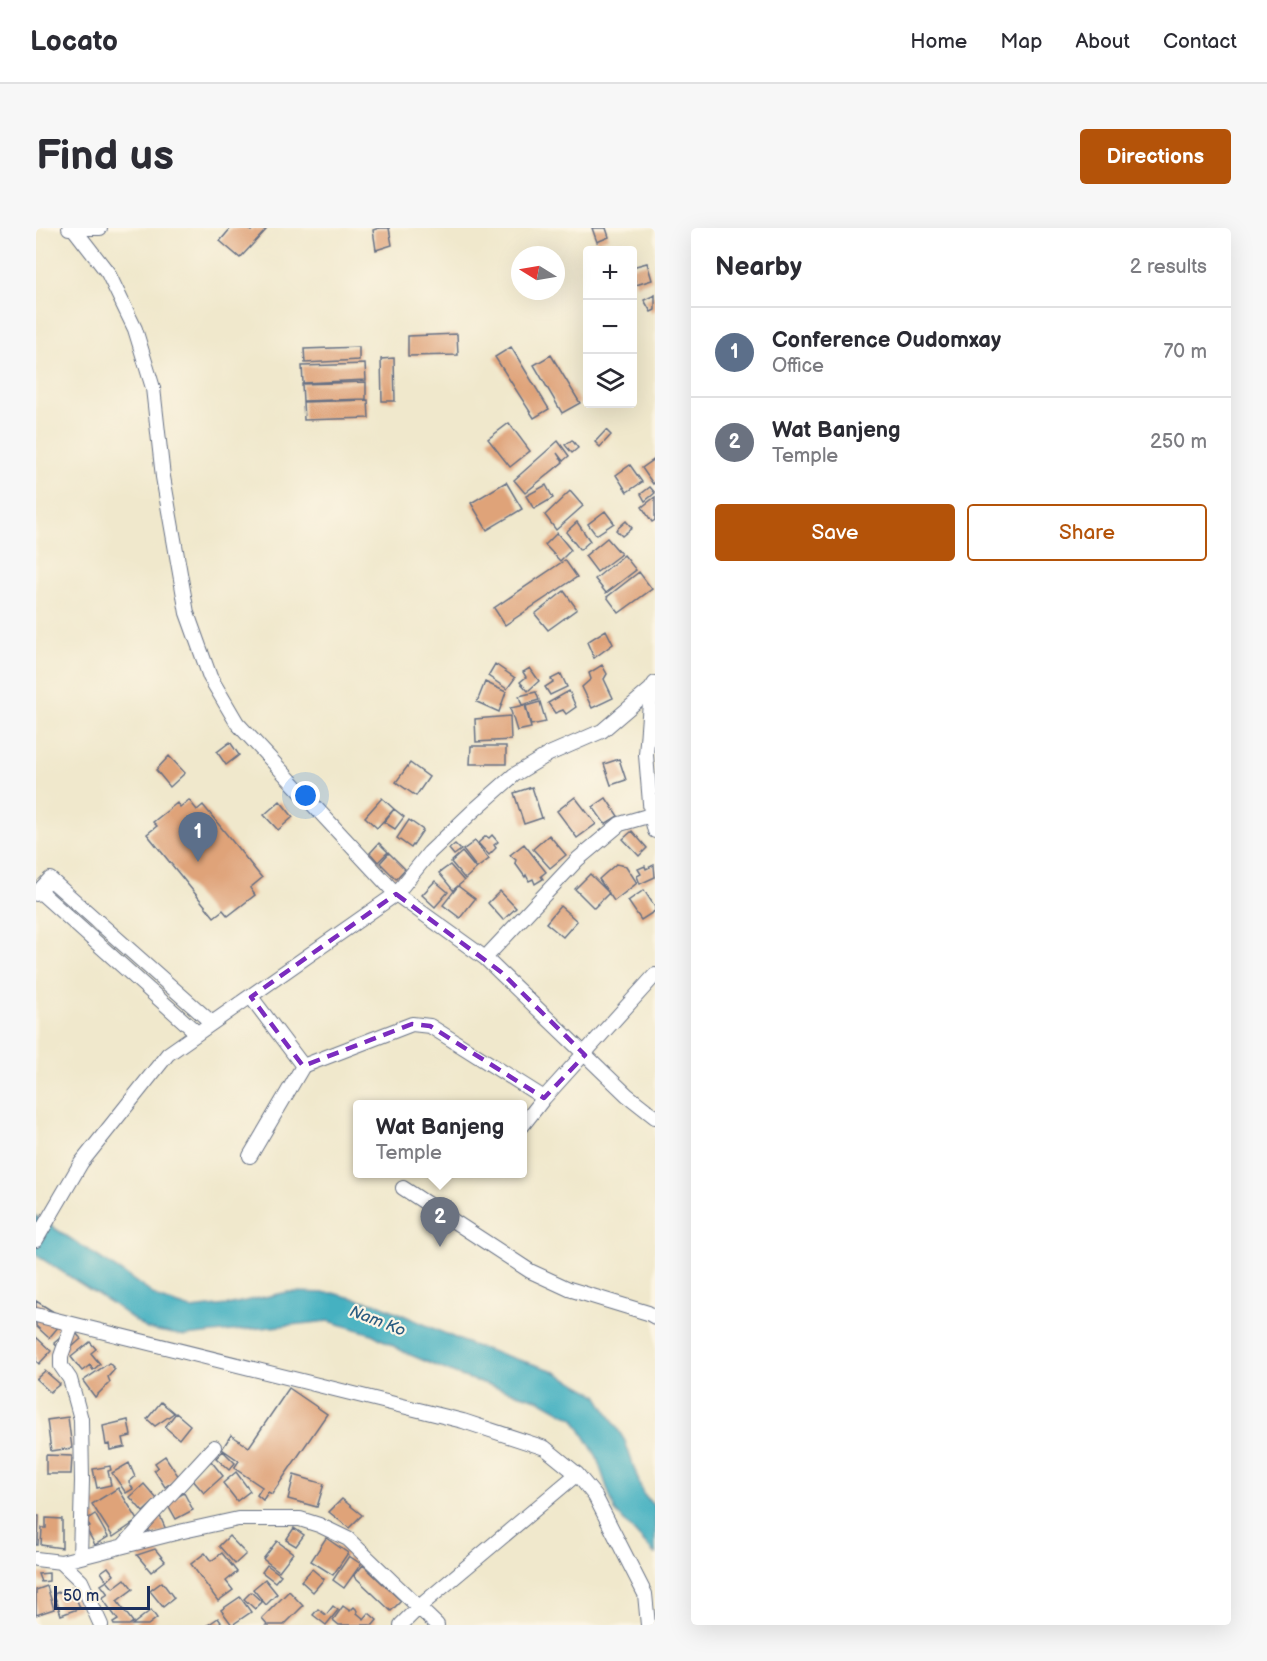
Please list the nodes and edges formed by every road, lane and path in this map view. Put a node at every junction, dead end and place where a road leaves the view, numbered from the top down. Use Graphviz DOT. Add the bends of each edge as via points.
graph roads {
  1 [pos="100,228"];
  2 [pos="70,229"];
  3 [pos="653,686"];
  4 [pos="651,815"];
  5 [pos="655,831"];
  6 [pos="37,892"];
  7 [pos="396,894"];
  8 [pos="485,958"];
  9 [pos="655,975"];
  10 [pos="251,997"];
  11 [pos="212,1023"];
  12 [pos="197,1033"];
  13 [pos="585,1055"];
  14 [pos="303,1066"];
  15 [pos="544,1098"];
  16 [pos="655,1117"];
  17 [pos="527,1120"];
  18 [pos="250,1156"];
  19 [pos="404,1188"];
  20 [pos="36,1240"];
  21 [pos="653,1311"];
  22 [pos="36,1316"];
  23 [pos="72,1325"];
  24 [pos="214,1447"];
  25 [pos="577,1474"];
  26 [pos="124,1545"];
  27 [pos="80,1557"];
  28 [pos="36,1558"];
  29 [pos="61,1562"];
  30 [pos="419,1607"];
  31 [pos="101,1625"];
  32 [pos="401,1625"];
  33 [pos="437,1625"];
  34 [pos="648,1625"];
  1 -- 2 [label="street"];
  2 -- 7 [label="street" via="108,273 135,329 153,388 163,477 187,613 210,677 237,723"];
  3 -- 4 [label="street" via="646,755"];
  3 -- 7 [label="street" via="602,731 549,754 514,775 429,853"];
  4 -- 5 [label="street"];
  4 -- 8 [label="street" via="620,824 578,859"];
  6 -- 11 [label="street" via="50,879"];
  6 -- 12 [label="street"];
  7 -- 8 [label="street"];
  7 -- 10 [label="street"];
  8 -- 13 [label="street"];
  9 -- 13 [label="street"];
  10 -- 11 [label="street"];
  10 -- 14 [label="street"];
  11 -- 12 [label="street"];
  12 -- 20 [label="street" via="168,1054 78,1168"];
  13 -- 15 [label="street"];
  13 -- 16 [label="street"];
  14 -- 15 [label="street" via="412,1024 430,1026"];
  14 -- 18 [label="street"];
  15 -- 17 [label="street"];
  19 -- 21 [label="street" via="530,1271 569,1289"];
  22 -- 23 [label="street"];
  23 -- 25 [label="street" via="463,1421 545,1448"];
  23 -- 27 [label="street" via="61,1366 70,1379 81,1419"];
  24 -- 26 [label="street"];
  25 -- 30 [label="street"];
  25 -- 34 [label="street" via="595,1496 645,1594"];
  26 -- 27 [label="street"];
  26 -- 30 [label="street" via="238,1520 300,1519 348,1539"];
  27 -- 29 [label="street"];
  28 -- 29 [label="street"];
  29 -- 31 [label="street" via="81,1581"];
  30 -- 32 [label="street"];
  30 -- 33 [label="street"];
}
